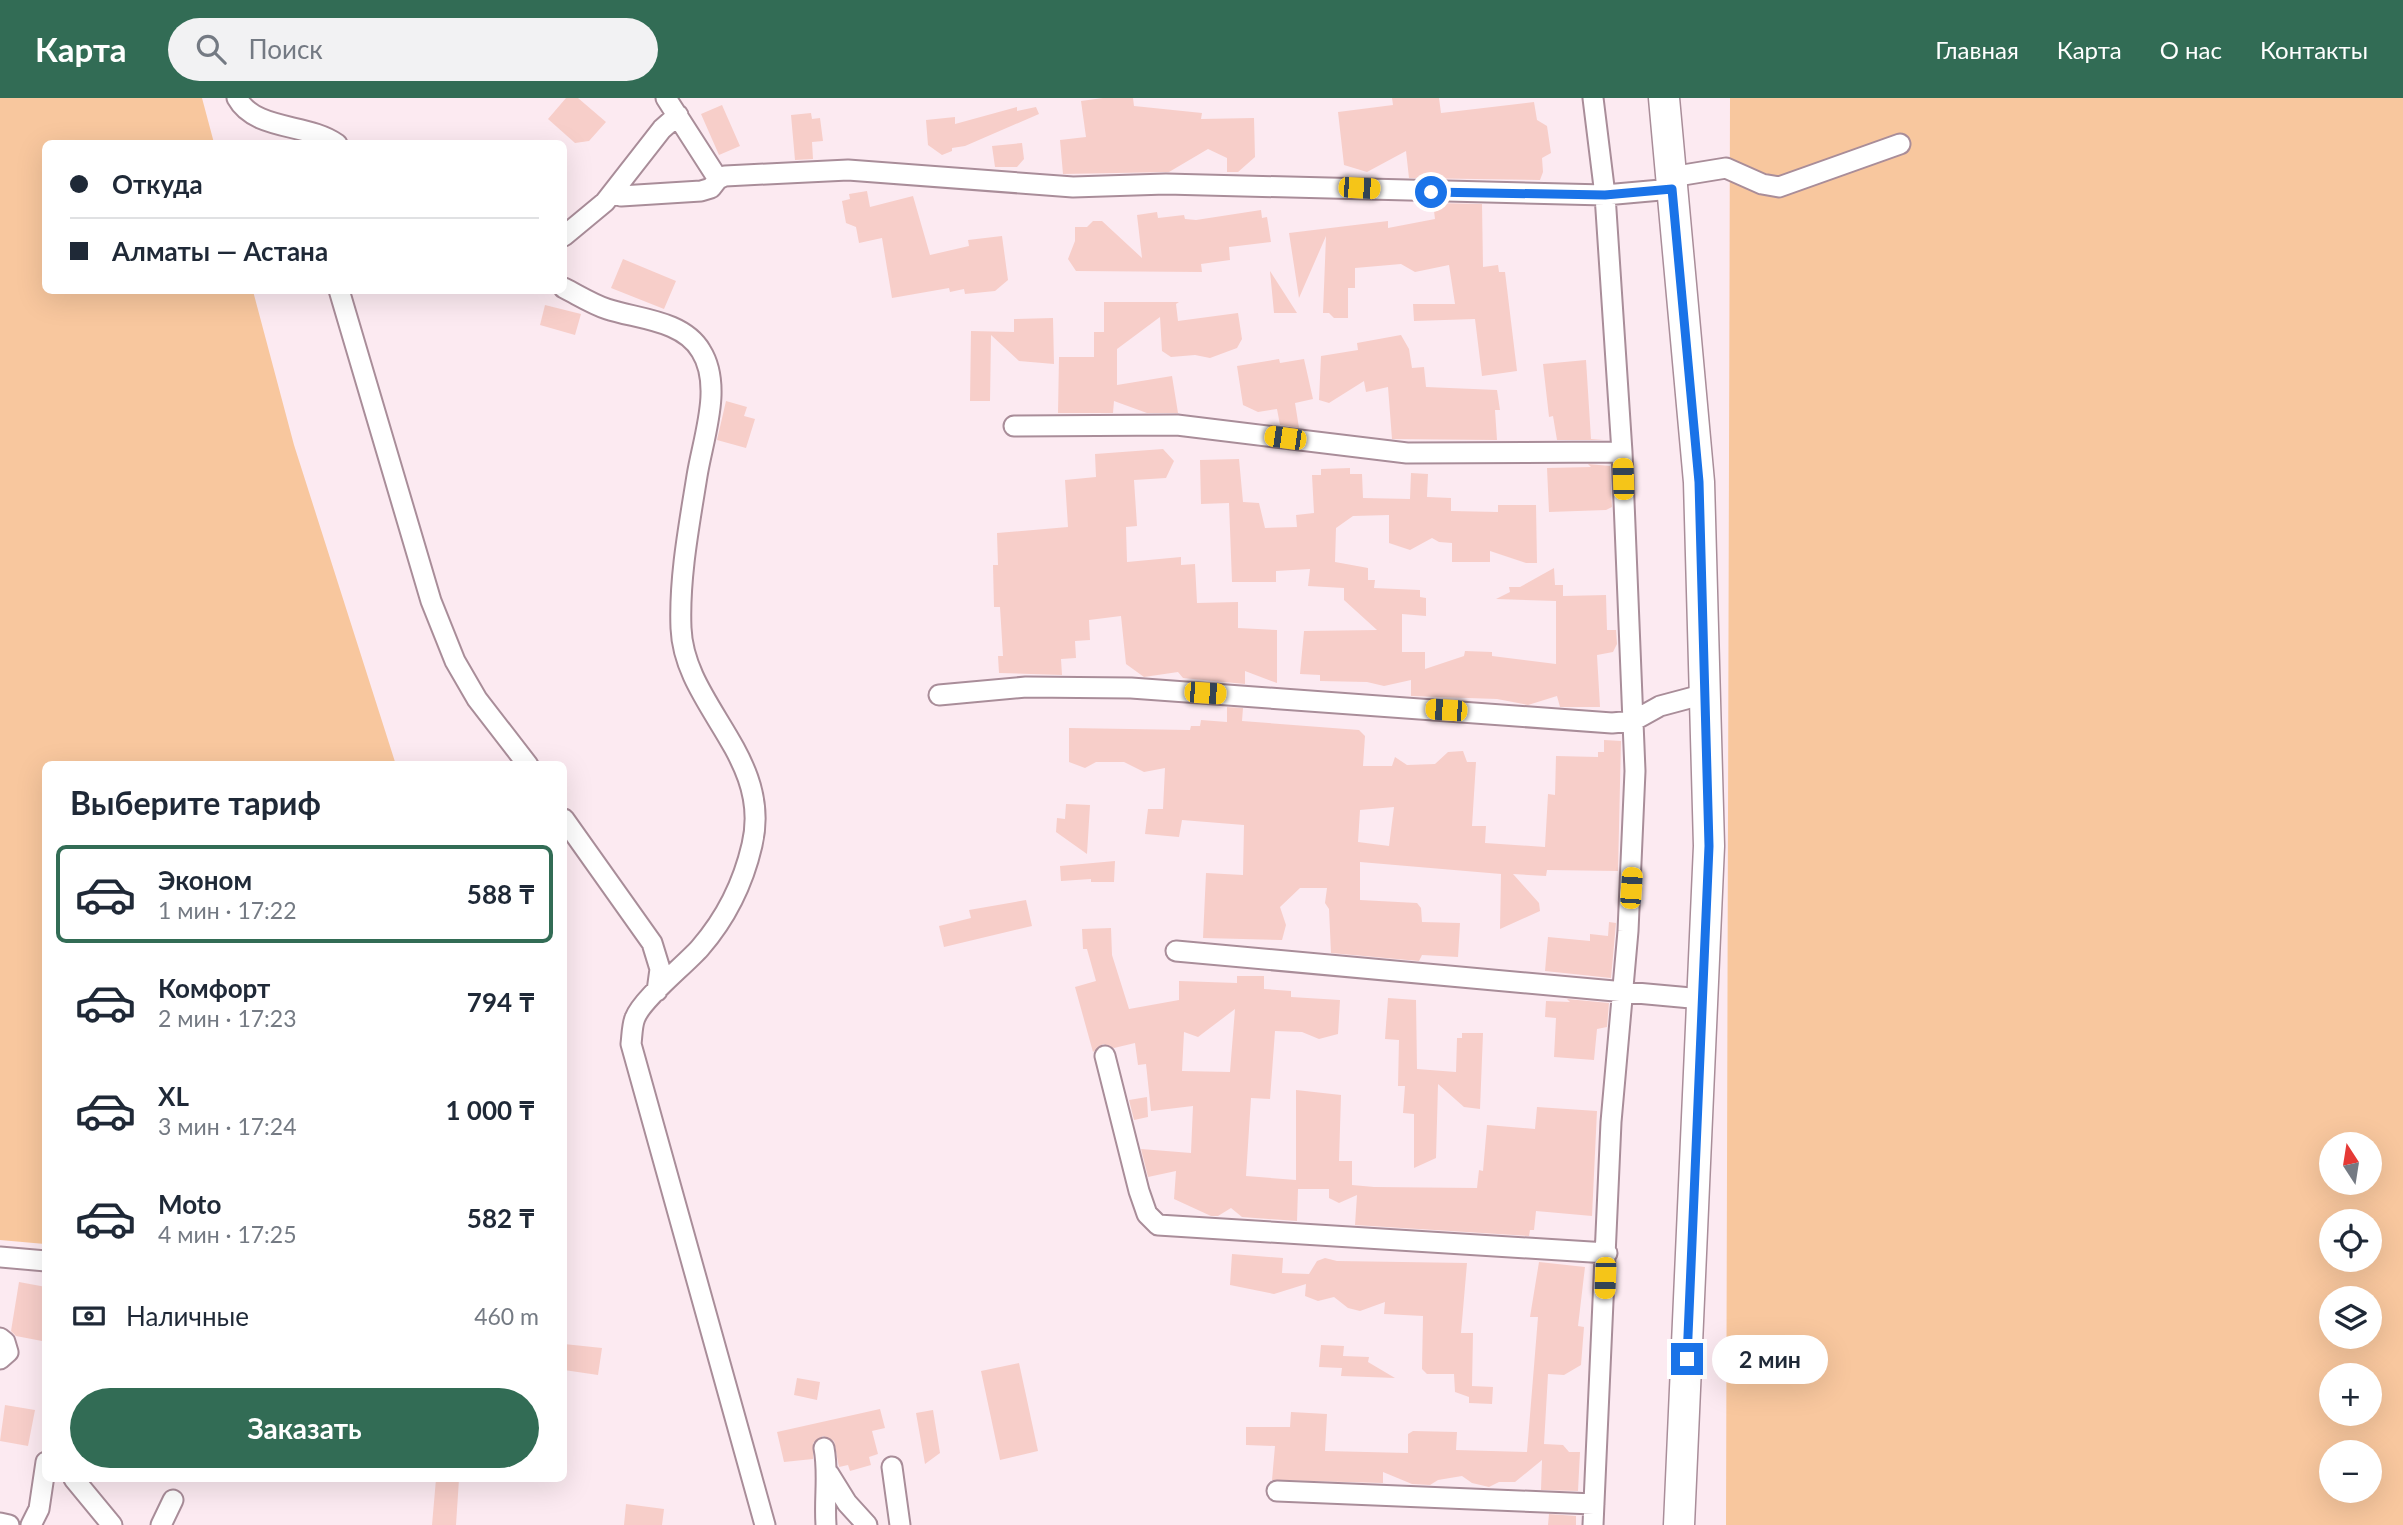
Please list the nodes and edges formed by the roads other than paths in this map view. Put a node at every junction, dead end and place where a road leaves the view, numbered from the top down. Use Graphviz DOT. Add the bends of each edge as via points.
graph roads {
  1 [pos="237,98"];
  2 [pos="666,98"];
  3 [pos="1593,98"];
  4 [pos="1664,98"];
  5 [pos="678,115"];
  6 [pos="328,140"];
  7 [pos="1900,144"];
  8 [pos="718,178"];
  9 [pos="1672,183"];
  10 [pos="613,193"];
  11 [pos="1605,195"];
  12 [pos="567,233"];
  13 [pos="567,289"];
  14 [pos="339,294"];
  15 [pos="1014,426"];
  16 [pos="1622,452"];
  17 [pos="1705,694"];
  18 [pos="939,695"];
  19 [pos="1633,721"];
  20 [pos="525,761"];
  21 [pos="567,823"];
  22 [pos="1176,951"];
  23 [pos="657,991"];
  24 [pos="1621,992"];
  25 [pos="1702,999"];
  26 [pos="1105,1056"];
  27 [pos="1607,1253"];
  28 [pos="0,1257"];
  29 [pos="42,1261"];
  30 [pos="0,1338"];
  31 [pos="0,1359"];
  32 [pos="824,1448"];
  33 [pos="892,1467"];
  34 [pos="829,1474"];
  35 [pos="43,1482"];
  36 [pos="76,1482"];
  37 [pos="1277,1491"];
  38 [pos="173,1500"];
  39 [pos="1594,1504"];
  40 [pos="0,1523"];
  41 [pos="9,1525"];
  42 [pos="31,1525"];
  43 [pos="112,1525"];
  44 [pos="161,1525"];
  45 [pos="765,1525"];
  46 [pos="826,1525"];
  47 [pos="867,1525"];
  48 [pos="900,1525"];
  49 [pos="1593,1525"];
  50 [pos="1679,1525"];
  1 -- 6 [label="street" via="245,110 258,117"];
  2 -- 5 [label="street"];
  3 -- 11 [label="street"];
  4 -- 9 [label="highway"];
  5 -- 8 [label="street"];
  5 -- 10 [label="street"];
  7 -- 9 [label="street" via="1779,187 1726,168"];
  8 -- 10 [label="street" via="711,188 701,191"];
  8 -- 11 [label="street" via="848,170 1073,187 1180,184"];
  9 -- 11 [label="street"];
  9 -- 17 [label="highway" via="1699,482"];
  10 -- 12 [label="street"];
  11 -- 16 [label="street"];
  13 -- 23 [label="street" via="605,308 678,330 696,343 709,369 708,414 685,561 681,633 693,673 749,775 755,810 753,842 729,908 701,947"];
  14 -- 20 [label="street" via="431,601 455,661 477,699"];
  15 -- 16 [label="street" via="1177,425 1430,454"];
  16 -- 19 [label="street"];
  17 -- 19 [label="street" via="1660,706"];
  17 -- 25 [label="highway" via="1709,846"];
  18 -- 19 [label="street" via="1026,687 1130,688"];
  19 -- 24 [label="street" via="1634,846"];
  21 -- 23 [label="street" via="652,943 660,969"];
  22 -- 24 [label="street"];
  23 -- 45 [label="street" via="635,1016 631,1044"];
  24 -- 25 [label="street"];
  24 -- 27 [label="street"];
  25 -- 50 [label="highway"];
  26 -- 27 [label="street" via="1143,1203 1158,1225"];
  27 -- 39 [label="street"];
  28 -- 29 [label="street"];
  30 -- 31 [label="street" via="8,1352"];
  32 -- 34 [label="street"];
  33 -- 48 [label="street"];
  34 -- 46 [label="street" via="824,1499"];
  34 -- 47 [label="street"];
  35 -- 42 [label="street" via="40,1509"];
  36 -- 43 [label="street"];
  37 -- 39 [label="street"];
  38 -- 44 [label="street"];
  39 -- 49 [label="street"];
  40 -- 41 [label="street"];
}
